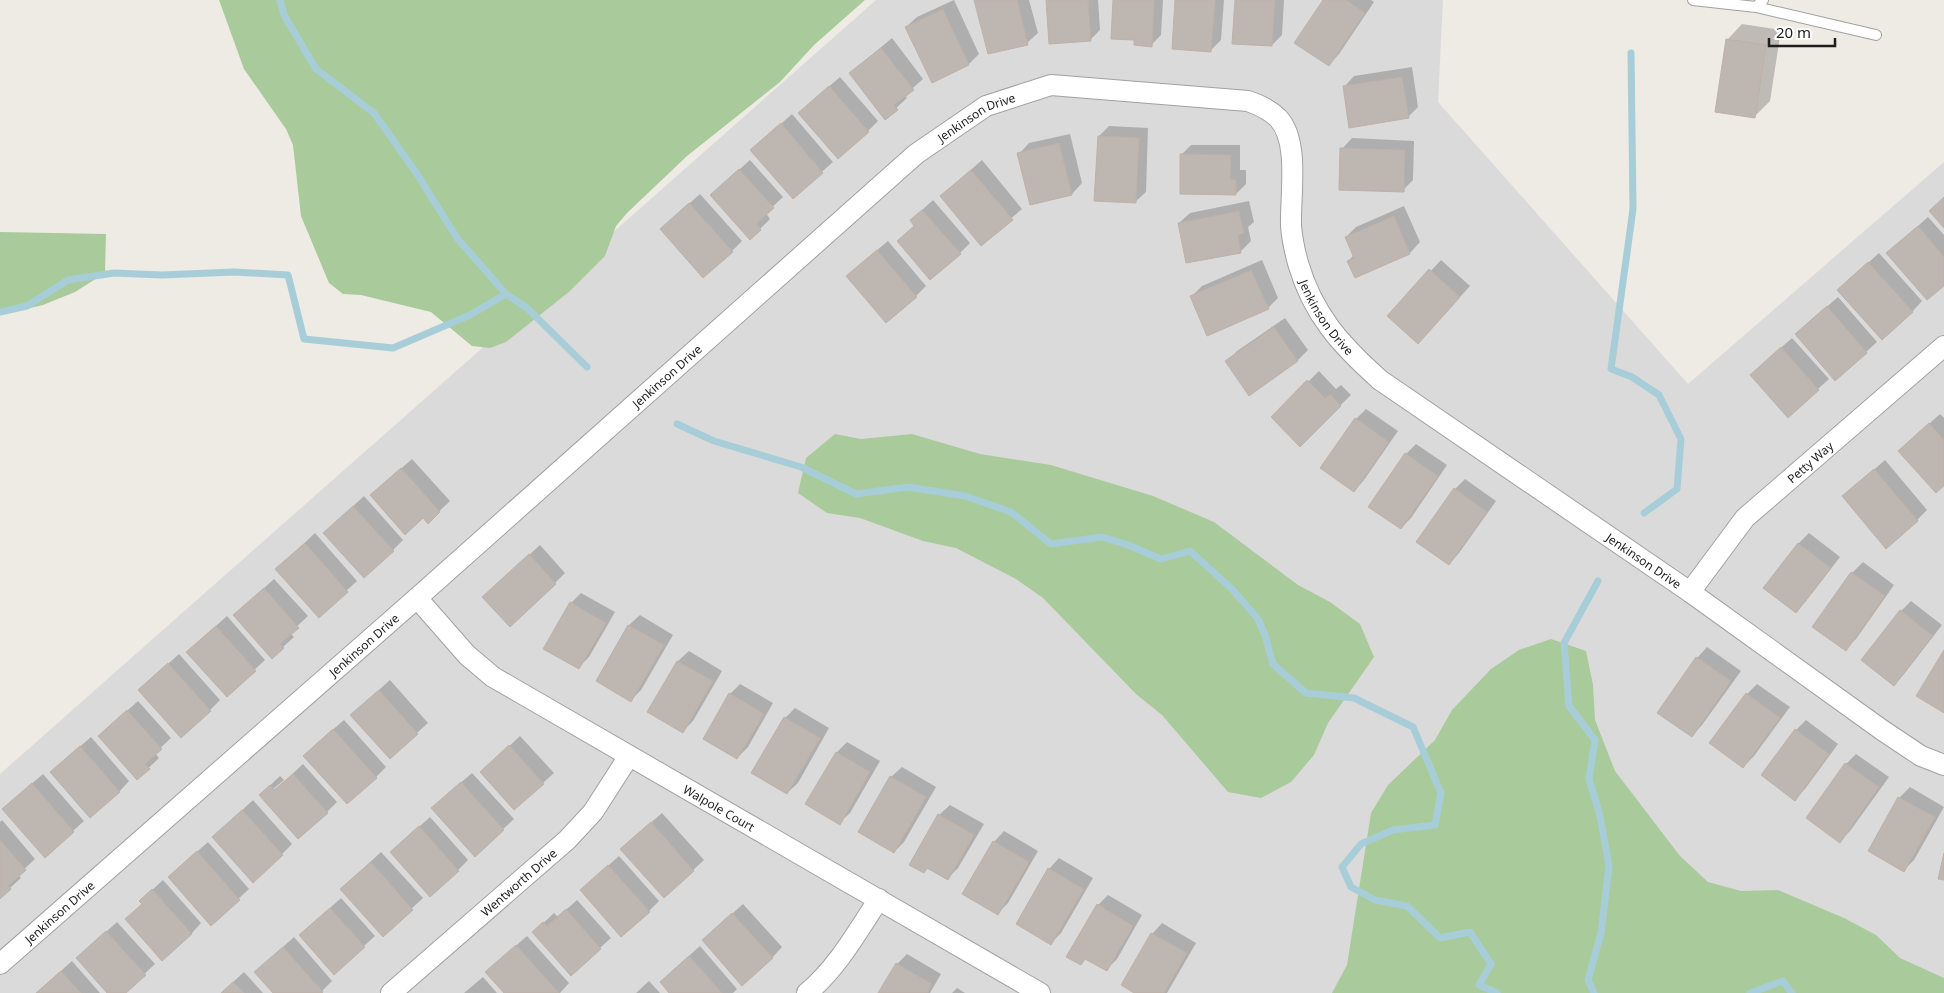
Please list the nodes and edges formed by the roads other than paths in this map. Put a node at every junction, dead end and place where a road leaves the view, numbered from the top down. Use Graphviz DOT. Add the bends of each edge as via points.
graph roads {
  1 [pos="1693,0"];
  2 [pos="1760,4"];
  3 [pos="1876,35"];
  4 [pos="1944,346"];
  5 [pos="1690,592"];
  6 [pos="417,598"];
  7 [pos="629,756"];
  8 [pos="1944,765"];
  9 [pos="878,898"];
  10 [pos="0,964"];
  11 [pos="390,993"];
  12 [pos="807,993"];
  13 [pos="1040,993"];
  1 -- 2 [label="lane"];
  2 -- 3 [label="lane"];
  4 -- 5 [label="street, Petty Way" via="1745,518"];
  5 -- 6 [label="street, Jenkinson Drive" via="1380,380 1349,352 1324,322 1308,293 1292,227 1291,152 1287,134 1279,119 1264,107 1248,101 1051,85 986,106 916,154"];
  5 -- 8 [label="street, Jenkinson Drive" via="1882,730 1921,756"];
  6 -- 7 [label="street, Walpole Court" via="467,655 493,677"];
  6 -- 10 [label="street, Jenkinson Drive"];
  7 -- 9 [label="street, Walpole Court"];
  7 -- 11 [label="street, Wentworth Drive" via="593,812 567,840"];
  9 -- 12 [label="street" via="840,958 824,979"];
  9 -- 13 [label="street, Walpole Court"];
}
